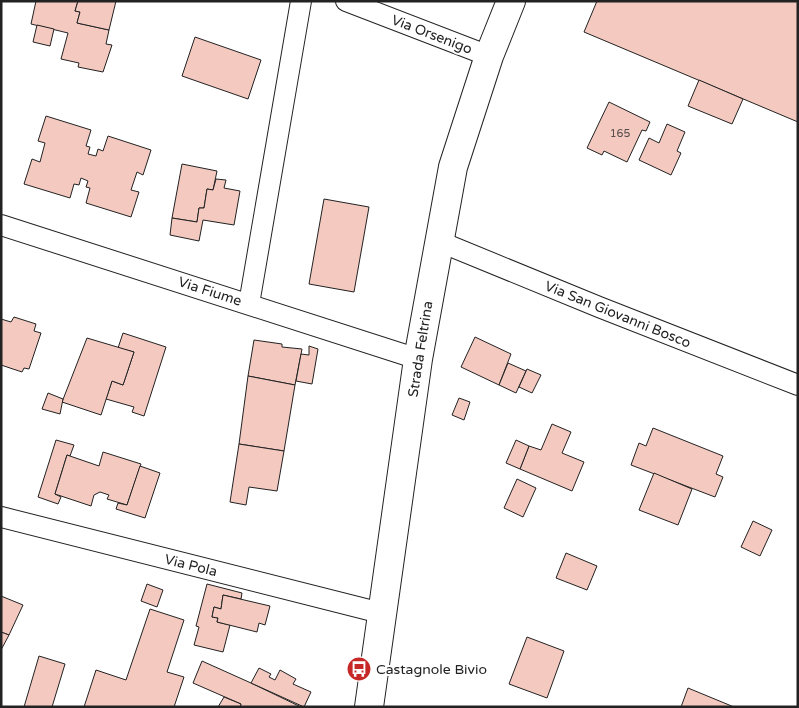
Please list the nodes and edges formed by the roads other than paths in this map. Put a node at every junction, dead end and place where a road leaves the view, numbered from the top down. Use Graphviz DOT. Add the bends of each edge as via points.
graph roads {
  1 [pos="302,1"];
  2 [pos="346,1"];
  3 [pos="511,1"];
  4 [pos="489,56"];
  5 [pos="1,225"];
  6 [pos="438,241"];
  7 [pos="249,304"];
  8 [pos="418,359"];
  9 [pos="798,385"];
  10 [pos="1,517"];
  11 [pos="382,613"];
  12 [pos="369,707"];
  1 -- 7 [label="street"];
  2 -- 4 [label="street, Via Orsenigo"];
  3 -- 4 [label="main road, Strada Feltrina"];
  4 -- 6 [label="main road, Strada Feltrina" via="453,167"];
  5 -- 7 [label="street, Via Fiume"];
  6 -- 8 [label="main road, Strada Feltrina"];
  6 -- 9 [label="street, Via San Giovanni Bosco"];
  7 -- 8 [label="street, Via Fiume"];
  8 -- 11 [label="main road, Strada Feltrina"];
  10 -- 11 [label="street, Via Pola"];
  11 -- 12 [label="main road, Strada Feltrina"];
}
